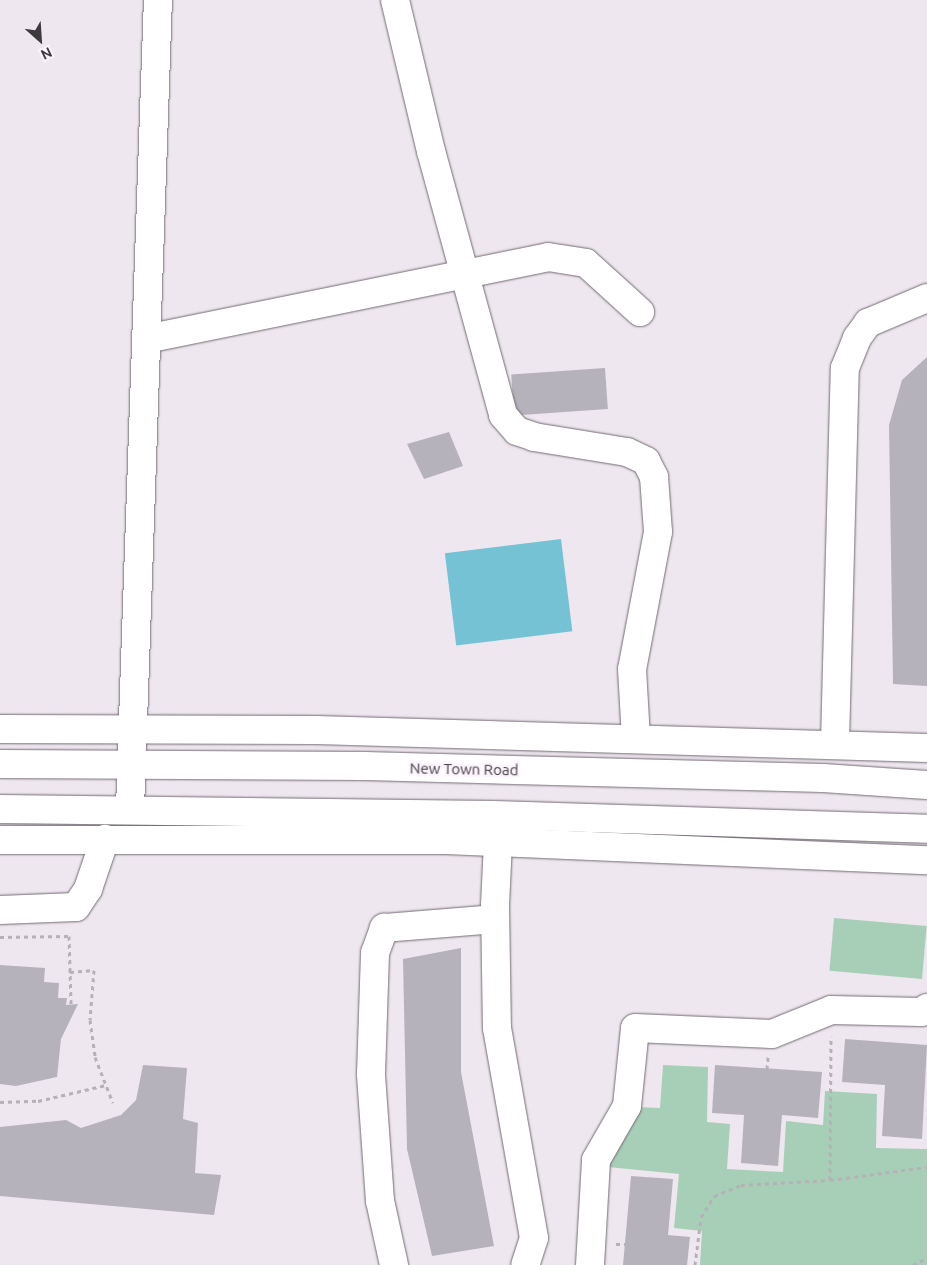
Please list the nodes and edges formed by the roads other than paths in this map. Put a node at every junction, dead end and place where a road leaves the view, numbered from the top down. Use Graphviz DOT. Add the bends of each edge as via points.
graph roads {
  1 [pos="158,0"];
  2 [pos="395,0"];
  3 [pos="465,276"];
  4 [pos="927,298"];
  5 [pos="640,312"];
  6 [pos="146,339"];
  7 [pos="0,729"];
  8 [pos="132,730"];
  9 [pos="636,738"];
  10 [pos="835,742"];
  11 [pos="927,748"];
  12 [pos="131,762"];
  13 [pos="0,764"];
  14 [pos="927,785"];
  15 [pos="130,808"];
  16 [pos="0,809"];
  17 [pos="493,814"];
  18 [pos="927,829"];
  19 [pos="105,839"];
  20 [pos="0,840"];
  21 [pos="494,842"];
  22 [pos="927,860"];
  23 [pos="0,910"];
  24 [pos="495,919"];
  25 [pos="927,1008"];
  26 [pos="394,1265"];
  27 [pos="525,1265"];
  28 [pos="590,1265"];
  1 -- 6 [label="street"];
  2 -- 3 [label="street"];
  3 -- 5 [label="street" via="548,257 586,263"];
  3 -- 6 [label="street"];
  3 -- 9 [label="street" via="495,393 504,415 517,431 627,452 646,461 654,477 658,532 632,668"];
  4 -- 10 [label="street" via="868,323 857,338 845,368"];
  6 -- 8 [label="street"];
  7 -- 8 [label="street"];
  8 -- 9 [label="street"];
  8 -- 12 [label="street"];
  9 -- 10 [label="street"];
  10 -- 11 [label="street"];
  12 -- 13 [label="street, New Town Road"];
  12 -- 14 [label="street, New Town Road" via="823,778"];
  12 -- 15 [label="street"];
  15 -- 16 [label="street"];
  15 -- 17 [label="street"];
  17 -- 18 [label="street"];
  17 -- 21 [label="street"];
  19 -- 20 [label="street"];
  19 -- 21 [label="street"];
  19 -- 23 [label="street" via="88,889 76,907"];
  21 -- 22 [label="street"];
  21 -- 24 [label="street"];
  24 -- 26 [label="street" via="384,928 374,953 371,1074 380,1201"];
  24 -- 27 [label="street" via="497,1028 534,1238"];
  25 -- 28 [label="street" via="921,1012 831,1010 772,1034 635,1028 627,1106 596,1160"];
}
